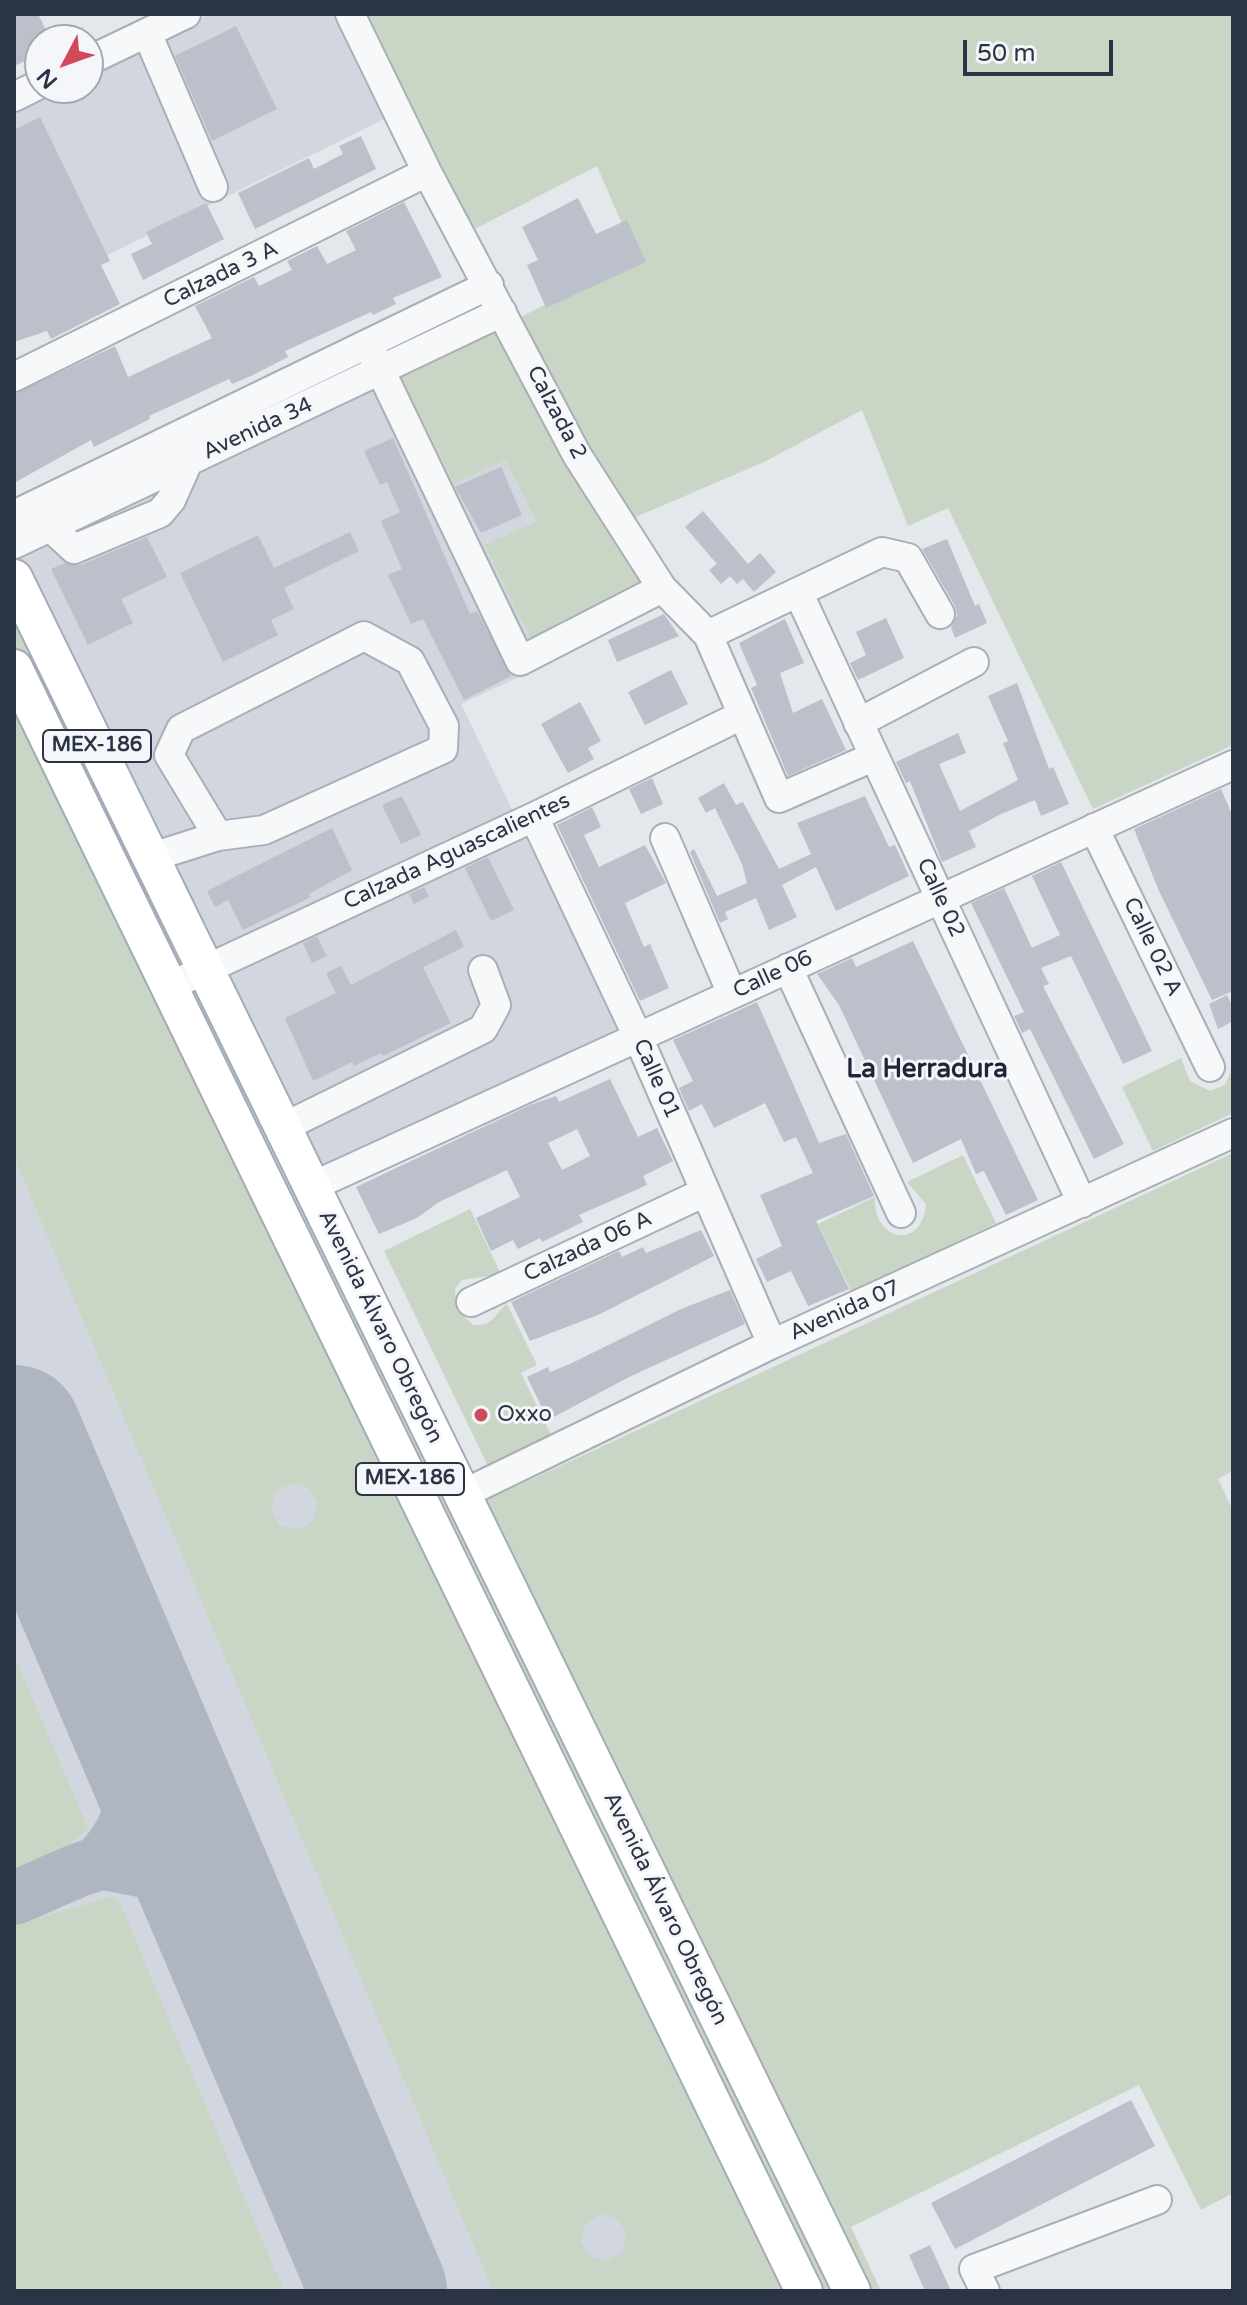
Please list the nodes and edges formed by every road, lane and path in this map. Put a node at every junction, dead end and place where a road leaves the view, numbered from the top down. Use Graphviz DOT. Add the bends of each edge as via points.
graph roads {
  1 [pos="186,14"];
  2 [pos="350,14"];
  3 [pos="147,33"];
  4 [pos="104,53"];
  5 [pos="427,172"];
  6 [pos="213,187"];
  7 [pos="489,285"];
  8 [pos="502,312"];
  9 [pos="367,344"];
  10 [pos="381,371"];
  11 [pos="14,377"];
  12 [pos="188,462"];
  13 [pos="145,467"];
  14 [pos="14,515"];
  15 [pos="50,527"];
  16 [pos="14,544"];
  17 [pos="14,578"];
  18 [pos="662,588"];
  19 [pos="798,592"];
  20 [pos="940,614"];
  21 [pos="708,635"];
  22 [pos="974,662"];
  23 [pos="14,668"];
  24 [pos="742,715"];
  25 [pos="858,723"];
  26 [pos="873,757"];
  27 [pos="1233,765"];
  28 [pos="534,817"];
  29 [pos="1094,828"];
  30 [pos="218,836"];
  31 [pos="665,838"];
  32 [pos="152,857"];
  33 [pos="940,899"];
  34 [pos="788,968"];
  35 [pos="207,969"];
  36 [pos="483,970"];
  37 [pos="170,986"];
  38 [pos="732,994"];
  39 [pos="638,1037"];
  40 [pos="1210,1067"];
  41 [pos="284,1127"];
  42 [pos="1233,1133"];
  43 [pos="313,1186"];
  44 [pos="705,1192"];
  45 [pos="1082,1203"];
  46 [pos="901,1213"];
  47 [pos="471,1302"];
  48 [pos="772,1344"];
  49 [pos="461,1495"];
  50 [pos="1157,2200"];
  51 [pos="804,2291"];
  52 [pos="852,2291"];
  53 [pos="985,2291"];
  1 -- 3 [label="street"];
  2 -- 5 [label="street, Calzada 2"];
  3 -- 4 [label="street"];
  3 -- 6 [label="street"];
  5 -- 7 [label="street, Calzada 2"];
  5 -- 11 [label="street, Calzada 3 A"];
  7 -- 8 [label="street, Calzada 2"];
  7 -- 9 [label="street, Avenida 34"];
  8 -- 10 [label="street, Avenida 34"];
  8 -- 18 [label="street, Calzada 2" via="577,455"];
  9 -- 10 [label="street"];
  9 -- 13 [label="street, Avenida 34"];
  10 -- 12 [label="street, Avenida 34"];
  10 -- 18 [label="street" via="520,661"];
  12 -- 13 [label="street, Avenida 34"];
  12 -- 15 [label="street" via="160,513 74,549"];
  13 -- 14 [label="street, Avenida 34"];
  13 -- 15 [label="street, Avenida 34"];
  15 -- 16 [label="street, Avenida 34"];
  17 -- 32 [label="main road, Avenida Álvaro Obregón / MEX-186"];
  18 -- 21 [label="street, Calzada 2"];
  19 -- 20 [label="street" via="882,552 908,558"];
  19 -- 21 [label="street"];
  19 -- 25 [label="street, Calle 02"];
  21 -- 24 [label="street, Calzada 2"];
  22 -- 25 [label="street"];
  23 -- 37 [label="main road, Avenida Álvaro Obregón / MEX-186"];
  24 -- 26 [label="street, Calzada 2" via="779,798"];
  24 -- 28 [label="street, Calzada Aguascalientes"];
  25 -- 26 [label="street, Calle 02"];
  26 -- 33 [label="street, Calle 02"];
  27 -- 29 [label="street, Calle 06"];
  28 -- 35 [label="street, Calzada Aguascalientes"];
  28 -- 39 [label="street, Calle 01"];
  29 -- 33 [label="street, Calle 06"];
  29 -- 40 [label="street, Calle 02 A"];
  30 -- 30 [label="street" via="264,830 443,749 444,726 410,661 364,636 181,729 169,755"];
  30 -- 32 [label="street"];
  31 -- 38 [label="street"];
  32 -- 35 [label="main road, Avenida Álvaro Obregón / MEX-186"];
  33 -- 34 [label="street, Calle 06"];
  33 -- 45 [label="street, Calle 02"];
  34 -- 38 [label="street, Calle 06"];
  34 -- 46 [label="street"];
  35 -- 37 [label="street, Calzada Aguascalientes"];
  35 -- 41 [label="main road, Avenida Álvaro Obregón / MEX-186"];
  36 -- 41 [label="street" via="496,1005 483,1029"];
  37 -- 51 [label="main road, Avenida Álvaro Obregón / MEX-186"];
  38 -- 39 [label="street, Calle 06"];
  39 -- 43 [label="street, Calle 06"];
  39 -- 44 [label="street, Calle 01"];
  41 -- 43 [label="main road, Avenida Álvaro Obregón / MEX-186"];
  42 -- 45 [label="street, Avenida 07"];
  43 -- 49 [label="main road, Avenida Álvaro Obregón / MEX-186"];
  44 -- 47 [label="street, Calzada 06 A"];
  44 -- 48 [label="street, Calle 01"];
  45 -- 48 [label="street, Avenida 07"];
  48 -- 49 [label="street, Avenida 07"];
  49 -- 52 [label="main road, Avenida Álvaro Obregón / MEX-186"];
  50 -- 53 [label="street" via="974,2269"];
}
